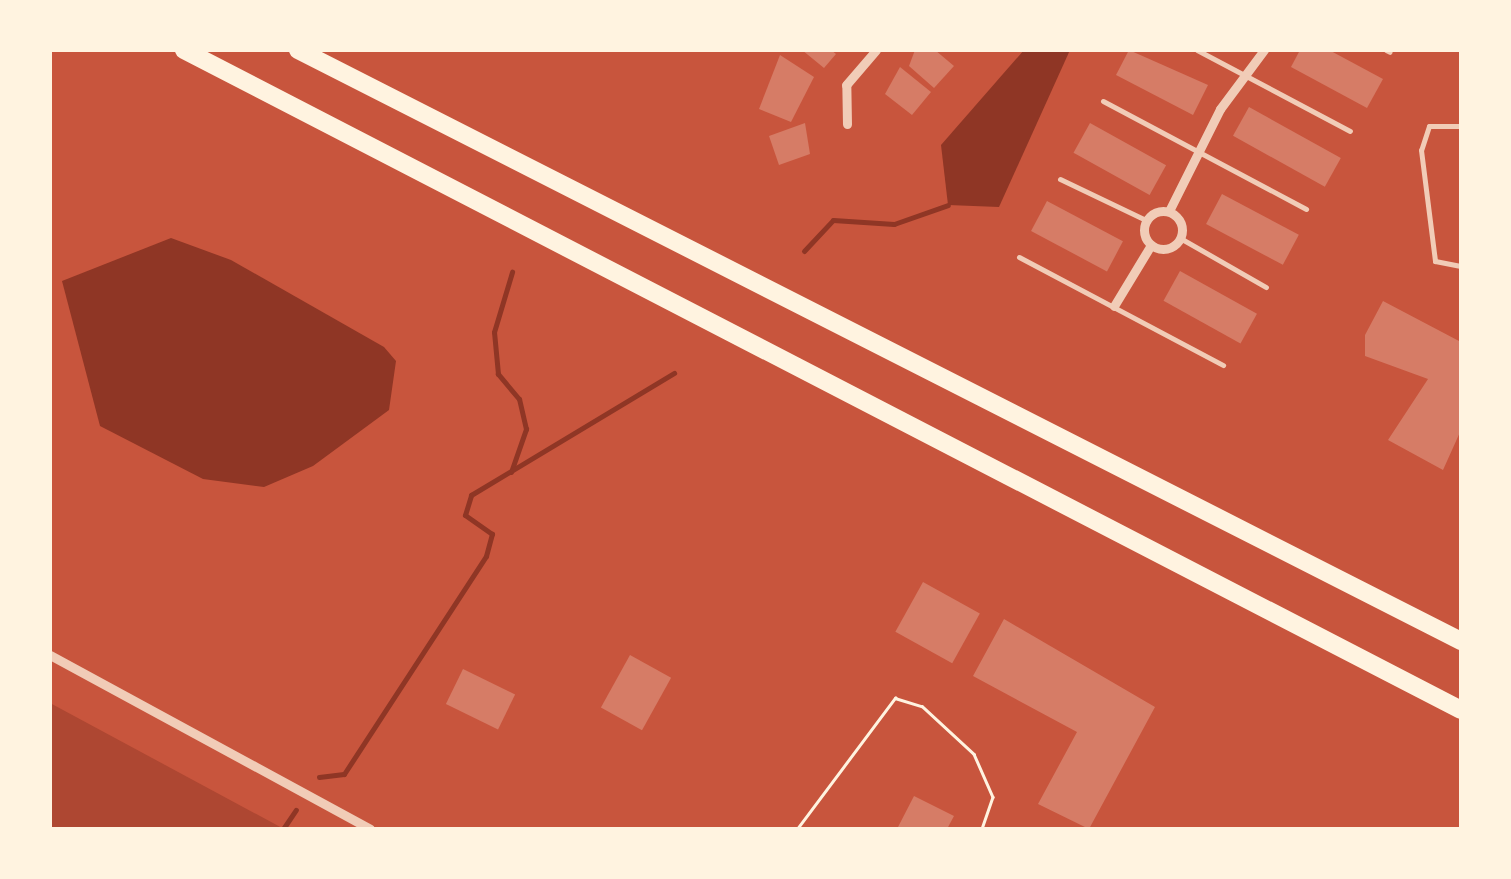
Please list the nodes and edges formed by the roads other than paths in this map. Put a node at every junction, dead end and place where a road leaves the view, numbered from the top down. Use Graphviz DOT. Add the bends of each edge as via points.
graph roads {
  1 [pos="184,50"];
  2 [pos="298,50"];
  3 [pos="876,50"];
  4 [pos="1196,50"];
  5 [pos="1264,50"];
  6 [pos="1244,75"];
  7 [pos="1103,101"];
  8 [pos="847,124"];
  9 [pos="1461,126"];
  10 [pos="1350,130"];
  11 [pos="1196,150"];
  12 [pos="1060,178"];
  13 [pos="1306,209"];
  14 [pos="1169,212"];
  15 [pos="1146,220"];
  16 [pos="1180,238"];
  17 [pos="1151,245"];
  18 [pos="1019,257"];
  19 [pos="1461,266"];
  20 [pos="1266,288"];
  21 [pos="1114,306"];
  22 [pos="1223,365"];
  23 [pos="1461,642"];
  24 [pos="50,655"];
  25 [pos="1461,710"];
  26 [pos="370,829"];
  1 -- 25 [label="highway"];
  2 -- 23 [label="highway"];
  3 -- 8 [label="street" via="846,85"];
  4 -- 6 [label="lane"];
  5 -- 6 [label="street"];
  6 -- 10 [label="lane"];
  6 -- 11 [label="street"];
  7 -- 11 [label="lane"];
  9 -- 19 [label="lane" via="1429,126 1421,150 1436,261"];
  11 -- 13 [label="lane"];
  11 -- 14 [label="street"];
  12 -- 15 [label="lane"];
  14 -- 15 [label="street"];
  14 -- 16 [label="street"];
  15 -- 17 [label="street"];
  16 -- 17 [label="street"];
  16 -- 20 [label="lane"];
  17 -- 21 [label="street"];
  18 -- 21 [label="lane"];
  21 -- 22 [label="lane"];
  24 -- 26 [label="street"];
}
